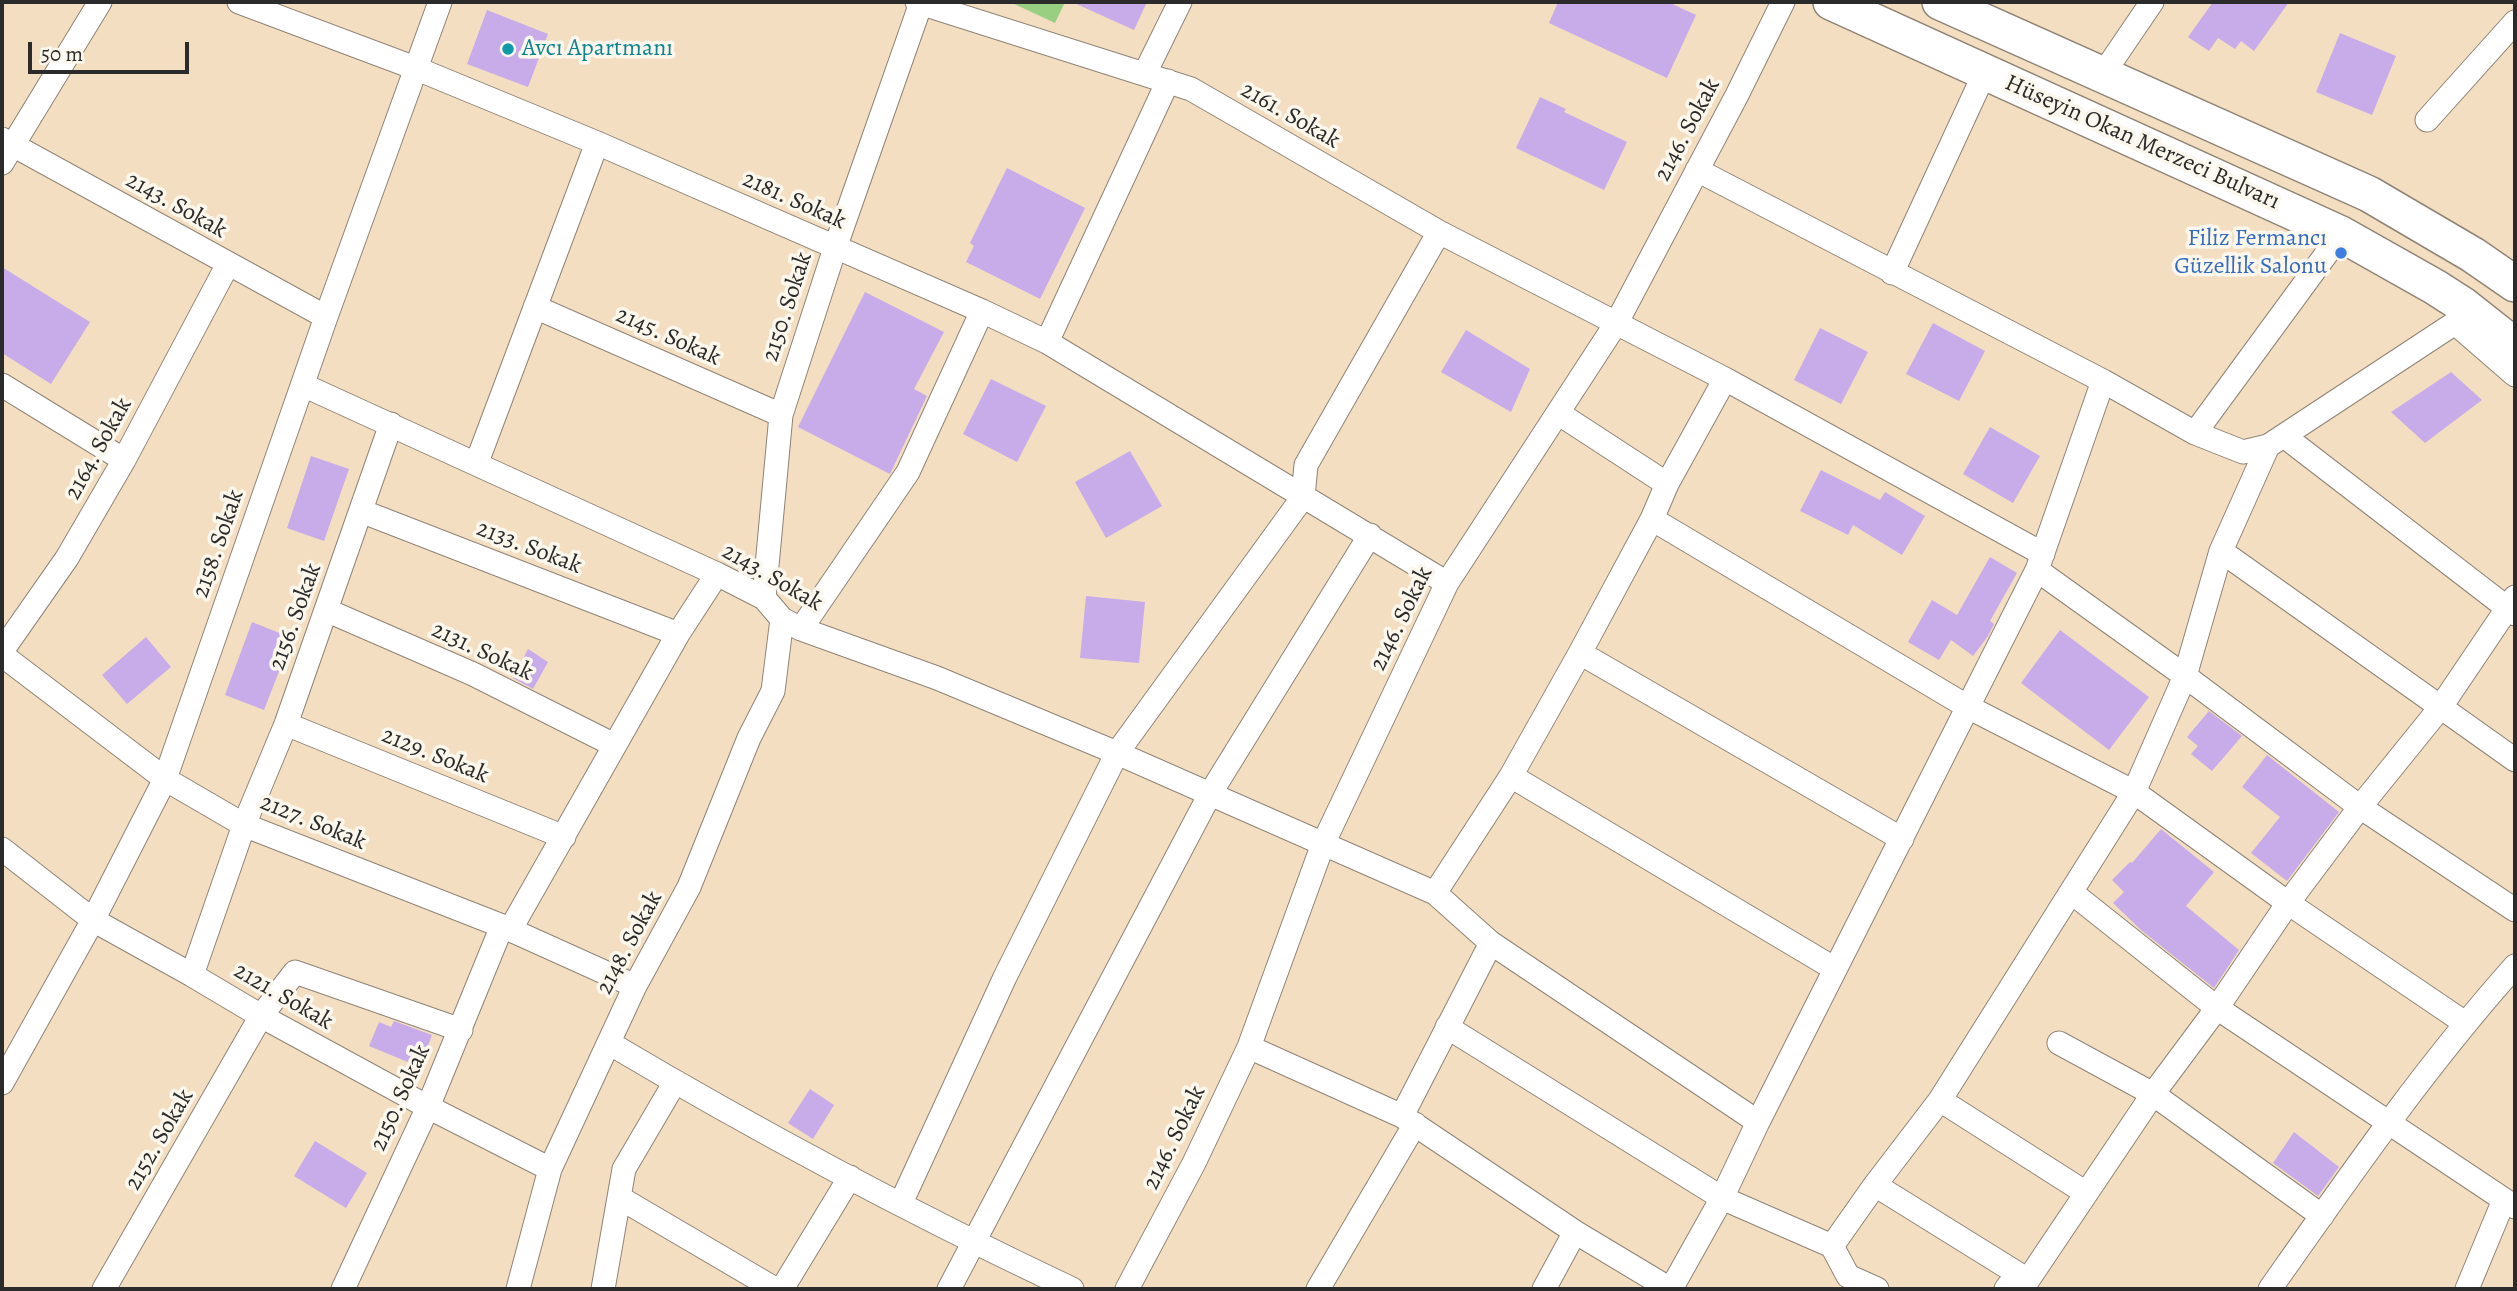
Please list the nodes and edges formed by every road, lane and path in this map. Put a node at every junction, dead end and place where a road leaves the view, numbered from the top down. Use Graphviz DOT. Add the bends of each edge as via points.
graph roads {
  1 [pos="100,2"];
  2 [pos="239,2"];
  3 [pos="440,2"];
  4 [pos="919,2"];
  5 [pos="1180,2"];
  6 [pos="1783,2"];
  7 [pos="1831,2"];
  8 [pos="1940,2"];
  9 [pos="2152,2"];
  10 [pos="2515,22"];
  11 [pos="415,68"];
  12 [pos="1985,72"];
  13 [pos="1145,73"];
  14 [pos="2103,74"];
  15 [pos="1168,81"];
  16 [pos="2427,120"];
  17 [pos="597,143"];
  18 [pos="5,149"];
  19 [pos="1697,170"];
  20 [pos="1439,232"];
  21 [pos="2341,234"];
  22 [pos="835,248"];
  23 [pos="228,264"];
  24 [pos="1892,273"];
  25 [pos="2515,284"];
  26 [pos="535,307"];
  27 [pos="982,311"];
  28 [pos="2459,314"];
  29 [pos="326,317"];
  30 [pos="1617,322"];
  31 [pos="1047,342"];
  32 [pos="2515,346"];
  33 [pos="2515,375"];
  34 [pos="1726,379"];
  35 [pos="2103,381"];
  36 [pos="2,385"];
  37 [pos="303,385"];
  38 [pos="1558,413"];
  39 [pos="781,415"];
  40 [pos="391,424"];
  41 [pos="2195,433"];
  42 [pos="2276,441"];
  43 [pos="124,460"];
  44 [pos="477,463"];
  45 [pos="1667,484"];
  46 [pos="1303,497"];
  47 [pos="361,511"];
  48 [pos="1652,519"];
  49 [pos="1370,535"];
  50 [pos="2221,551"];
  51 [pos="2040,562"];
  52 [pos="717,574"];
  53 [pos="1447,583"];
  54 [pos="764,598"];
  55 [pos="2512,606"];
  56 [pos="326,611"];
  57 [pos="792,624"];
  58 [pos="678,634"];
  59 [pos="2,653"];
  60 [pos="1580,653"];
  61 [pos="2185,676"];
  62 [pos="1968,707"];
  63 [pos="2440,708"];
  64 [pos="286,724"];
  65 [pos="614,745"];
  66 [pos="1117,753"];
  67 [pos="2515,760"];
  68 [pos="1511,776"];
  69 [pos="164,779"];
  70 [pos="2134,792"];
  71 [pos="1210,794"];
  72 [pos="2360,807"];
  73 [pos="244,825"];
  74 [pos="564,837"];
  75 [pos="1902,839"];
  76 [pos="1323,844"];
  77 [pos="2,849"];
  78 [pos="2071,892"];
  79 [pos="1435,893"];
  80 [pos="2288,903"];
  81 [pos="2515,910"];
  82 [pos="93,920"];
  83 [pos="506,928"];
  84 [pos="1491,943"];
  85 [pos="2515,965"];
  86 [pos="1835,970"];
  87 [pos="192,975"];
  88 [pos="635,986"];
  89 [pos="2217,1008"];
  90 [pos="261,1016"];
  91 [pos="2465,1023"];
  92 [pos="1447,1027"];
  93 [pos="461,1030"];
  94 [pos="2059,1042"];
  95 [pos="610,1044"];
  96 [pos="1249,1047"];
  97 [pos="5,1070"];
  98 [pos="675,1082"];
  99 [pos="2153,1094"];
  100 [pos="1940,1100"];
  101 [pos="428,1107"];
  102 [pos="1408,1120"];
  103 [pos="1758,1122"];
  104 [pos="2387,1123"];
  105 [pos="550,1169"];
  106 [pos="850,1177"];
  107 [pos="1875,1185"];
  108 [pos="2087,1193"];
  109 [pos="620,1198"];
  110 [pos="1722,1198"];
  111 [pos="901,1203"];
  112 [pos="2510,1203"];
  113 [pos="2322,1216"];
  114 [pos="1575,1232"];
  115 [pos="974,1243"];
  116 [pos="1832,1246"];
  117 [pos="2028,1280"];
  118 [pos="1845,1282"];
  119 [pos="104,1289"];
  120 [pos="343,1289"];
  121 [pos="518,1289"];
  122 [pos="603,1289"];
  123 [pos="775,1289"];
  124 [pos="782,1289"];
  125 [pos="949,1289"];
  126 [pos="1072,1289"];
  127 [pos="1127,1289"];
  128 [pos="1318,1289"];
  129 [pos="1544,1289"];
  130 [pos="1670,1289"];
  131 [pos="1877,1289"];
  132 [pos="2006,1289"];
  133 [pos="2270,1289"];
  134 [pos="2467,1289"];
  1 -- 18 [label="street"];
  2 -- 11 [label="street, 2181. Sokak"];
  3 -- 11 [label="street, 2158. Sokak"];
  4 -- 13 [label="street, 2161. Sokak"];
  4 -- 22 [label="street, 2150. Sokak"];
  5 -- 13 [label="street"];
  6 -- 19 [label="street, 2146. Sokak"];
  7 -- 12 [label="main road, Hüseyin Okan Merzeci Bulvarı"];
  8 -- 14 [label="main road, Hüseyin Okan Merzeci Bulvarı"];
  9 -- 14 [label="street"];
  10 -- 16 [label="street"];
  11 -- 17 [label="street, 2181. Sokak"];
  11 -- 29 [label="street, 2158. Sokak"];
  12 -- 21 [label="main road, Hüseyin Okan Merzeci Bulvarı"];
  12 -- 24 [label="street"];
  13 -- 15 [label="street, 2161. Sokak"];
  14 -- 25 [label="main road, Hüseyin Okan Merzeci Bulvarı" via="2369,194"];
  15 -- 20 [label="street, 2161. Sokak" via="1191,89"];
  15 -- 31 [label="street"];
  17 -- 22 [label="street, 2181. Sokak"];
  17 -- 26 [label="street"];
  18 -- 23 [label="street, 2143. Sokak"];
  19 -- 24 [label="street"];
  19 -- 30 [label="street, 2146. Sokak"];
  20 -- 30 [label="street, 2161. Sokak"];
  20 -- 46 [label="street" via="1306,465"];
  21 -- 28 [label="main road, Hüseyin Okan Merzeci Bulvarı" via="2435,287"];
  21 -- 41 [label="street"];
  22 -- 27 [label="street, 2181. Sokak"];
  22 -- 39 [label="street, 2150. Sokak"];
  23 -- 29 [label="street, 2143. Sokak"];
  23 -- 43 [label="street, 2164. Sokak"];
  24 -- 35 [label="street"];
  26 -- 39 [label="street, 2145. Sokak"];
  26 -- 44 [label="street"];
  27 -- 31 [label="street, 2181. Sokak"];
  27 -- 57 [label="street" via="908,471"];
  28 -- 32 [label="main road, Hüseyin Okan Merzeci Bulvarı"];
  28 -- 33 [label="street"];
  28 -- 42 [label="street"];
  29 -- 37 [label="street, 2158. Sokak"];
  30 -- 34 [label="street, 2161. Sokak"];
  30 -- 38 [label="street, 2146. Sokak"];
  31 -- 46 [label="street, 2181. Sokak"];
  34 -- 45 [label="street"];
  34 -- 51 [label="street, 2161. Sokak"];
  35 -- 41 [label="street"];
  35 -- 51 [label="street"];
  36 -- 43 [label="street"];
  37 -- 40 [label="street, 2143. Sokak"];
  37 -- 69 [label="street, 2158. Sokak"];
  38 -- 45 [label="street"];
  38 -- 53 [label="street, 2146. Sokak"];
  39 -- 54 [label="street, 2150. Sokak"];
  40 -- 44 [label="street, 2143. Sokak"];
  40 -- 47 [label="street, 2156. Sokak"];
  41 -- 42 [label="street" via="2243,452"];
  42 -- 50 [label="street"];
  42 -- 55 [label="street"];
  43 -- 59 [label="street, 2164. Sokak" via="67,558"];
  44 -- 52 [label="street, 2143. Sokak"];
  45 -- 48 [label="street"];
  46 -- 49 [label="street, 2181. Sokak"];
  46 -- 66 [label="street"];
  47 -- 56 [label="street, 2156. Sokak"];
  47 -- 58 [label="street, 2133. Sokak"];
  48 -- 60 [label="street"];
  48 -- 62 [label="street"];
  49 -- 53 [label="street, 2181. Sokak"];
  49 -- 71 [label="street"];
  50 -- 61 [label="street"];
  50 -- 63 [label="street"];
  51 -- 61 [label="street, 2161. Sokak"];
  51 -- 62 [label="street"];
  52 -- 54 [label="street, 2143. Sokak"];
  52 -- 58 [label="street, 2150. Sokak"];
  53 -- 76 [label="street, 2146. Sokak"];
  54 -- 57 [label="street, 2143. Sokak"];
  55 -- 63 [label="street"];
  56 -- 64 [label="street, 2156. Sokak"];
  56 -- 65 [label="street, 2131. Sokak" via="472,674"];
  57 -- 66 [label="street, 2143. Sokak"];
  57 -- 88 [label="street, 2148. Sokak" via="773,691 689,887"];
  58 -- 65 [label="street, 2150. Sokak"];
  59 -- 69 [label="street, 2127. Sokak"];
  60 -- 68 [label="street"];
  60 -- 75 [label="street"];
  61 -- 70 [label="street"];
  61 -- 72 [label="street, 2161. Sokak"];
  62 -- 70 [label="street"];
  62 -- 75 [label="street"];
  63 -- 67 [label="street"];
  63 -- 72 [label="street"];
  64 -- 73 [label="street, 2156. Sokak"];
  64 -- 74 [label="street, 2129. Sokak"];
  65 -- 74 [label="street, 2150. Sokak"];
  66 -- 71 [label="street, 2143. Sokak"];
  66 -- 111 [label="street" via="1005,977"];
  68 -- 79 [label="street"];
  68 -- 86 [label="street"];
  69 -- 73 [label="street, 2127. Sokak"];
  69 -- 82 [label="street, 2158. Sokak"];
  70 -- 78 [label="street"];
  70 -- 80 [label="street"];
  71 -- 76 [label="street, 2143. Sokak"];
  71 -- 115 [label="street"];
  72 -- 80 [label="street"];
  72 -- 81 [label="street, 2161. Sokak"];
  73 -- 83 [label="street, 2127. Sokak"];
  73 -- 87 [label="street, 2156. Sokak"];
  74 -- 83 [label="street, 2150. Sokak"];
  75 -- 86 [label="street"];
  76 -- 79 [label="street, 2143. Sokak"];
  76 -- 96 [label="street, 2146. Sokak"];
  77 -- 82 [label="street, 2121. Sokak"];
  78 -- 89 [label="street"];
  78 -- 100 [label="street"];
  79 -- 84 [label="street, 2143. Sokak"];
  80 -- 89 [label="street"];
  80 -- 91 [label="street"];
  82 -- 87 [label="street, 2121. Sokak"];
  82 -- 97 [label="street, 2158. Sokak"];
  83 -- 88 [label="street, 2127. Sokak"];
  83 -- 93 [label="street, 2150. Sokak"];
  84 -- 92 [label="street"];
  84 -- 103 [label="street, 2143. Sokak"];
  85 -- 91 [label="street"];
  86 -- 103 [label="street"];
  87 -- 90 [label="street, 2121. Sokak"];
  88 -- 95 [label="street, 2148. Sokak"];
  89 -- 99 [label="street"];
  89 -- 104 [label="street"];
  90 -- 93 [label="street, 2152. Sokak" via="295,972"];
  90 -- 101 [label="street, 2121. Sokak"];
  90 -- 119 [label="street, 2152. Sokak"];
  91 -- 104 [label="street"];
  92 -- 102 [label="street"];
  92 -- 110 [label="street"];
  93 -- 101 [label="street, 2150. Sokak"];
  94 -- 99 [label="street"];
  95 -- 98 [label="street"];
  95 -- 105 [label="street, 2148. Sokak"];
  96 -- 102 [label="street"];
  96 -- 127 [label="street, 2146. Sokak"];
  98 -- 106 [label="street"];
  98 -- 109 [label="street" via="624,1169"];
  99 -- 108 [label="street"];
  99 -- 113 [label="street"];
  100 -- 107 [label="street"];
  100 -- 108 [label="street"];
  101 -- 105 [label="street, 2121. Sokak"];
  101 -- 120 [label="street, 2150. Sokak"];
  102 -- 114 [label="street"];
  102 -- 128 [label="street"];
  103 -- 110 [label="street"];
  104 -- 112 [label="street"];
  104 -- 113 [label="street"];
  105 -- 121 [label="street, 2148. Sokak"];
  106 -- 111 [label="street"];
  106 -- 124 [label="street"];
  107 -- 116 [label="street"];
  107 -- 117 [label="street"];
  108 -- 117 [label="street"];
  109 -- 122 [label="street"];
  109 -- 123 [label="street"];
  110 -- 116 [label="street"];
  110 -- 130 [label="street"];
  111 -- 115 [label="street"];
  112 -- 134 [label="street"];
  113 -- 133 [label="street"];
  114 -- 129 [label="street"];
  114 -- 130 [label="street"];
  115 -- 125 [label="street"];
  115 -- 126 [label="street"];
  116 -- 118 [label="street"];
  117 -- 132 [label="street"];
  118 -- 131 [label="street"];
}
